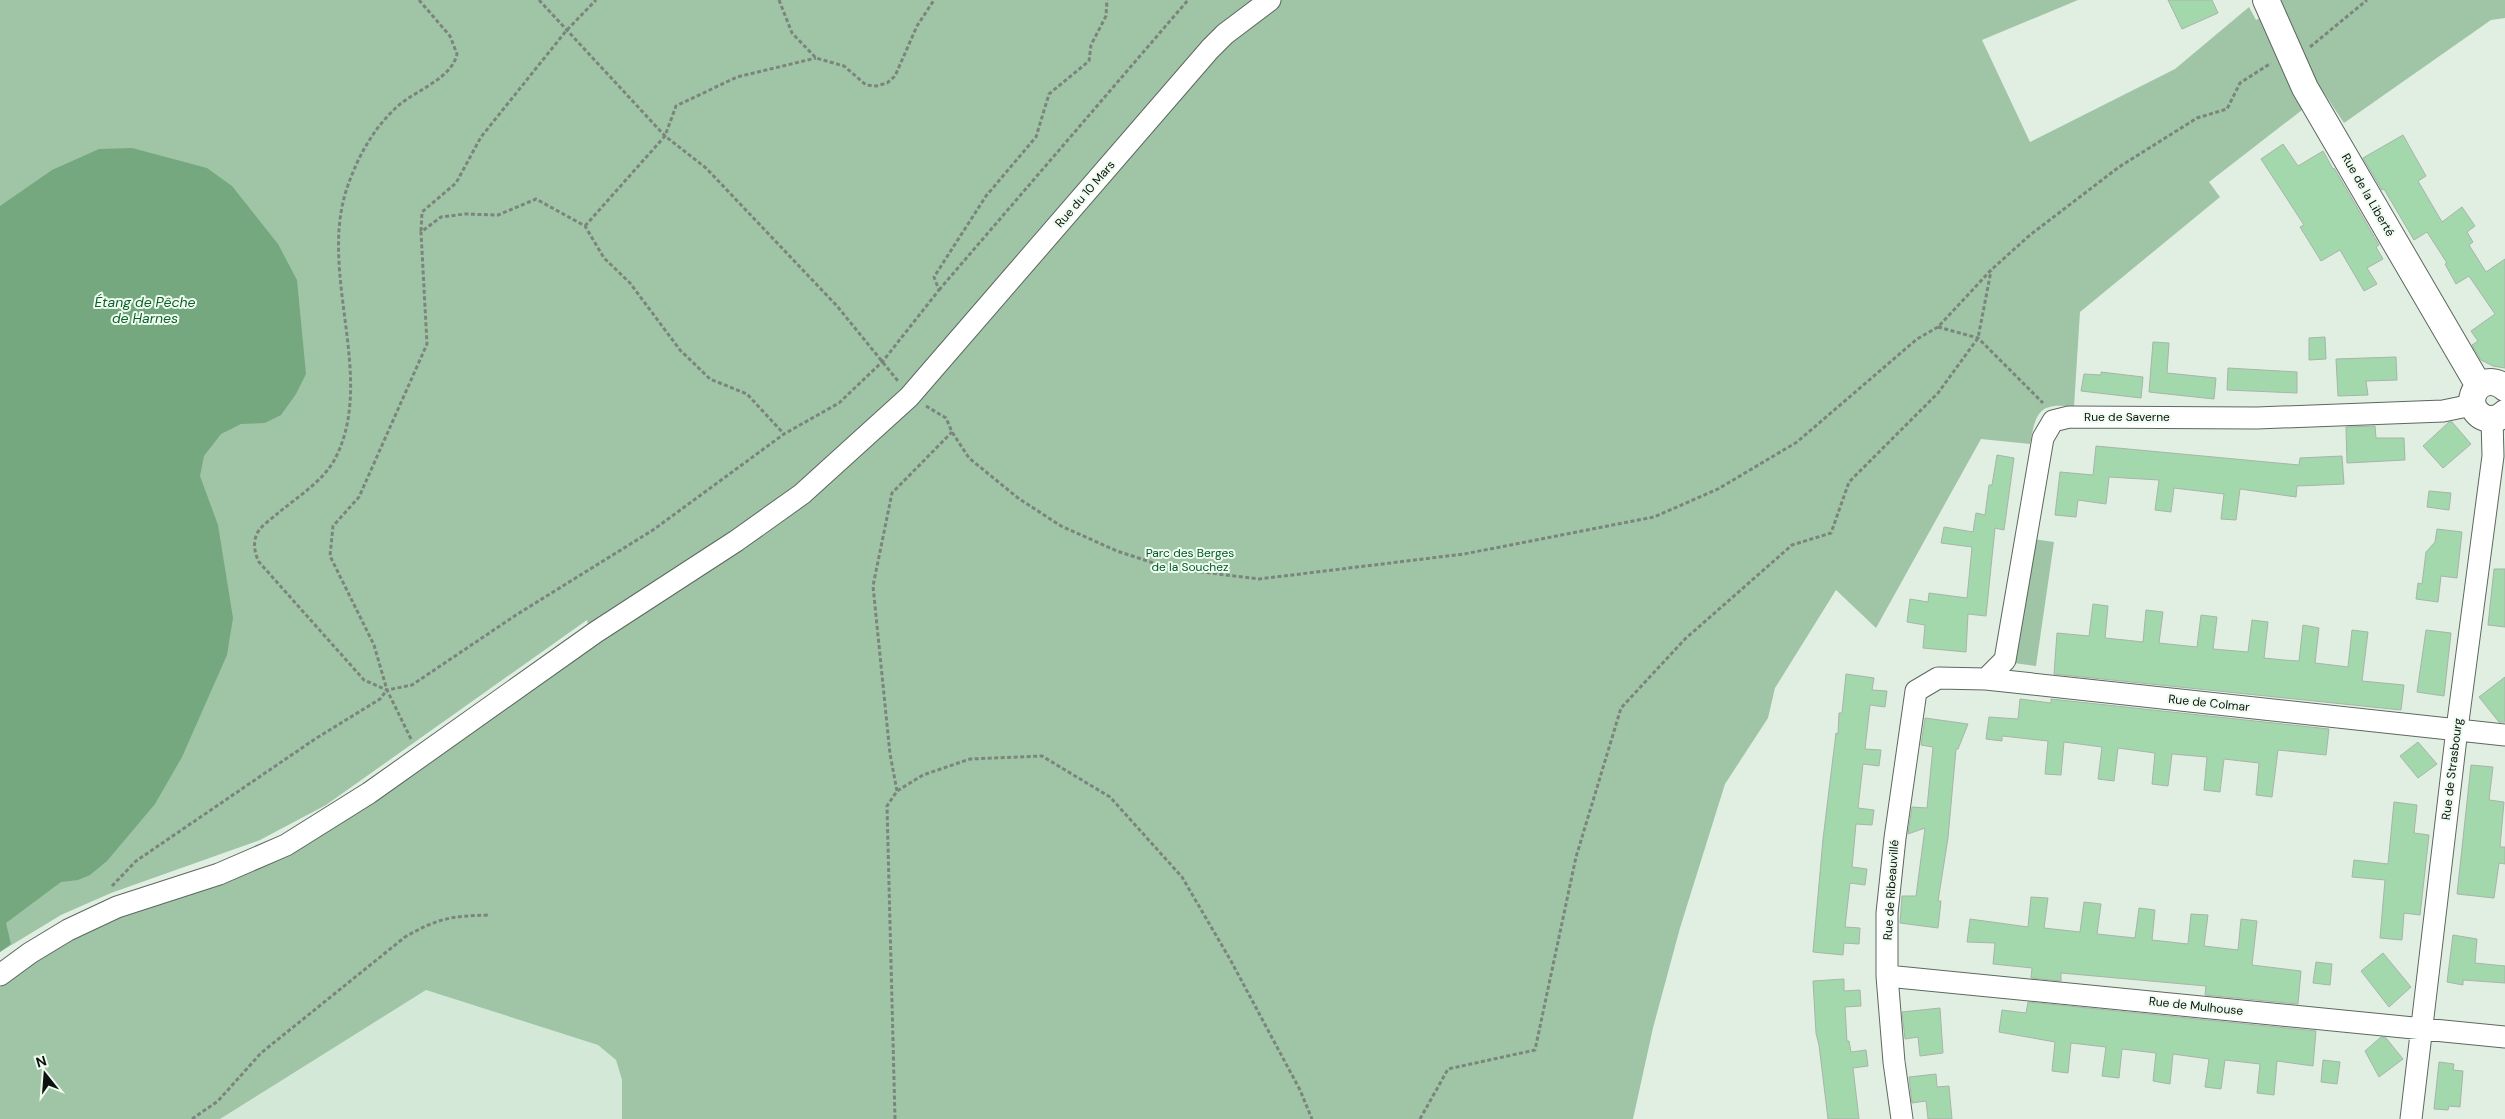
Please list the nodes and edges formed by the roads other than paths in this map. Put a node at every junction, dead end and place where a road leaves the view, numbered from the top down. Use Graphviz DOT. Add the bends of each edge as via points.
graph roads {
  1 [pos="1270,0"];
  2 [pos="2266,0"];
  3 [pos="2505,388"];
  4 [pos="2491,417"];
  5 [pos="1986,679"];
  6 [pos="1916,691"];
  7 [pos="2457,729"];
  8 [pos="2505,734"];
  9 [pos="0,975"];
  10 [pos="1887,976"];
  11 [pos="2421,1029"];
  12 [pos="2505,1037"];
  13 [pos="1902,1119"];
  14 [pos="2411,1119"];
  1 -- 9 [label="street, Rue du 10 Mars" via="1210,49 909,397 802,494 736,542 596,632 420,758 286,845 219,874 117,907 30,953"];
  2 -- 4 [label="street, Rue de la Liberté" via="2305,88"];
  3 -- 4 [label="street" via="2495,382"];
  4 -- 5 [label="street, Rue de Saverne" via="2444,411 2257,418 2069,417 2053,420 2043,438 2005,660"];
  4 -- 7 [label="street, Rue de Strasbourg"];
  5 -- 6 [label="street, Rue de Colmar" via="1938,678"];
  5 -- 7 [label="street, Rue de Colmar"];
  6 -- 10 [label="street, Rue de Ribeauvillé" via="1887,913"];
  7 -- 8 [label="street, Rue de Colmar"];
  7 -- 11 [label="street, Rue de Strasbourg"];
  10 -- 11 [label="street, Rue de Mulhouse"];
  10 -- 13 [label="street, Rue de Ribeauvillé"];
  11 -- 12 [label="street, Rue de Mulhouse"];
  11 -- 14 [label="street, Rue de Strasbourg"];
}
